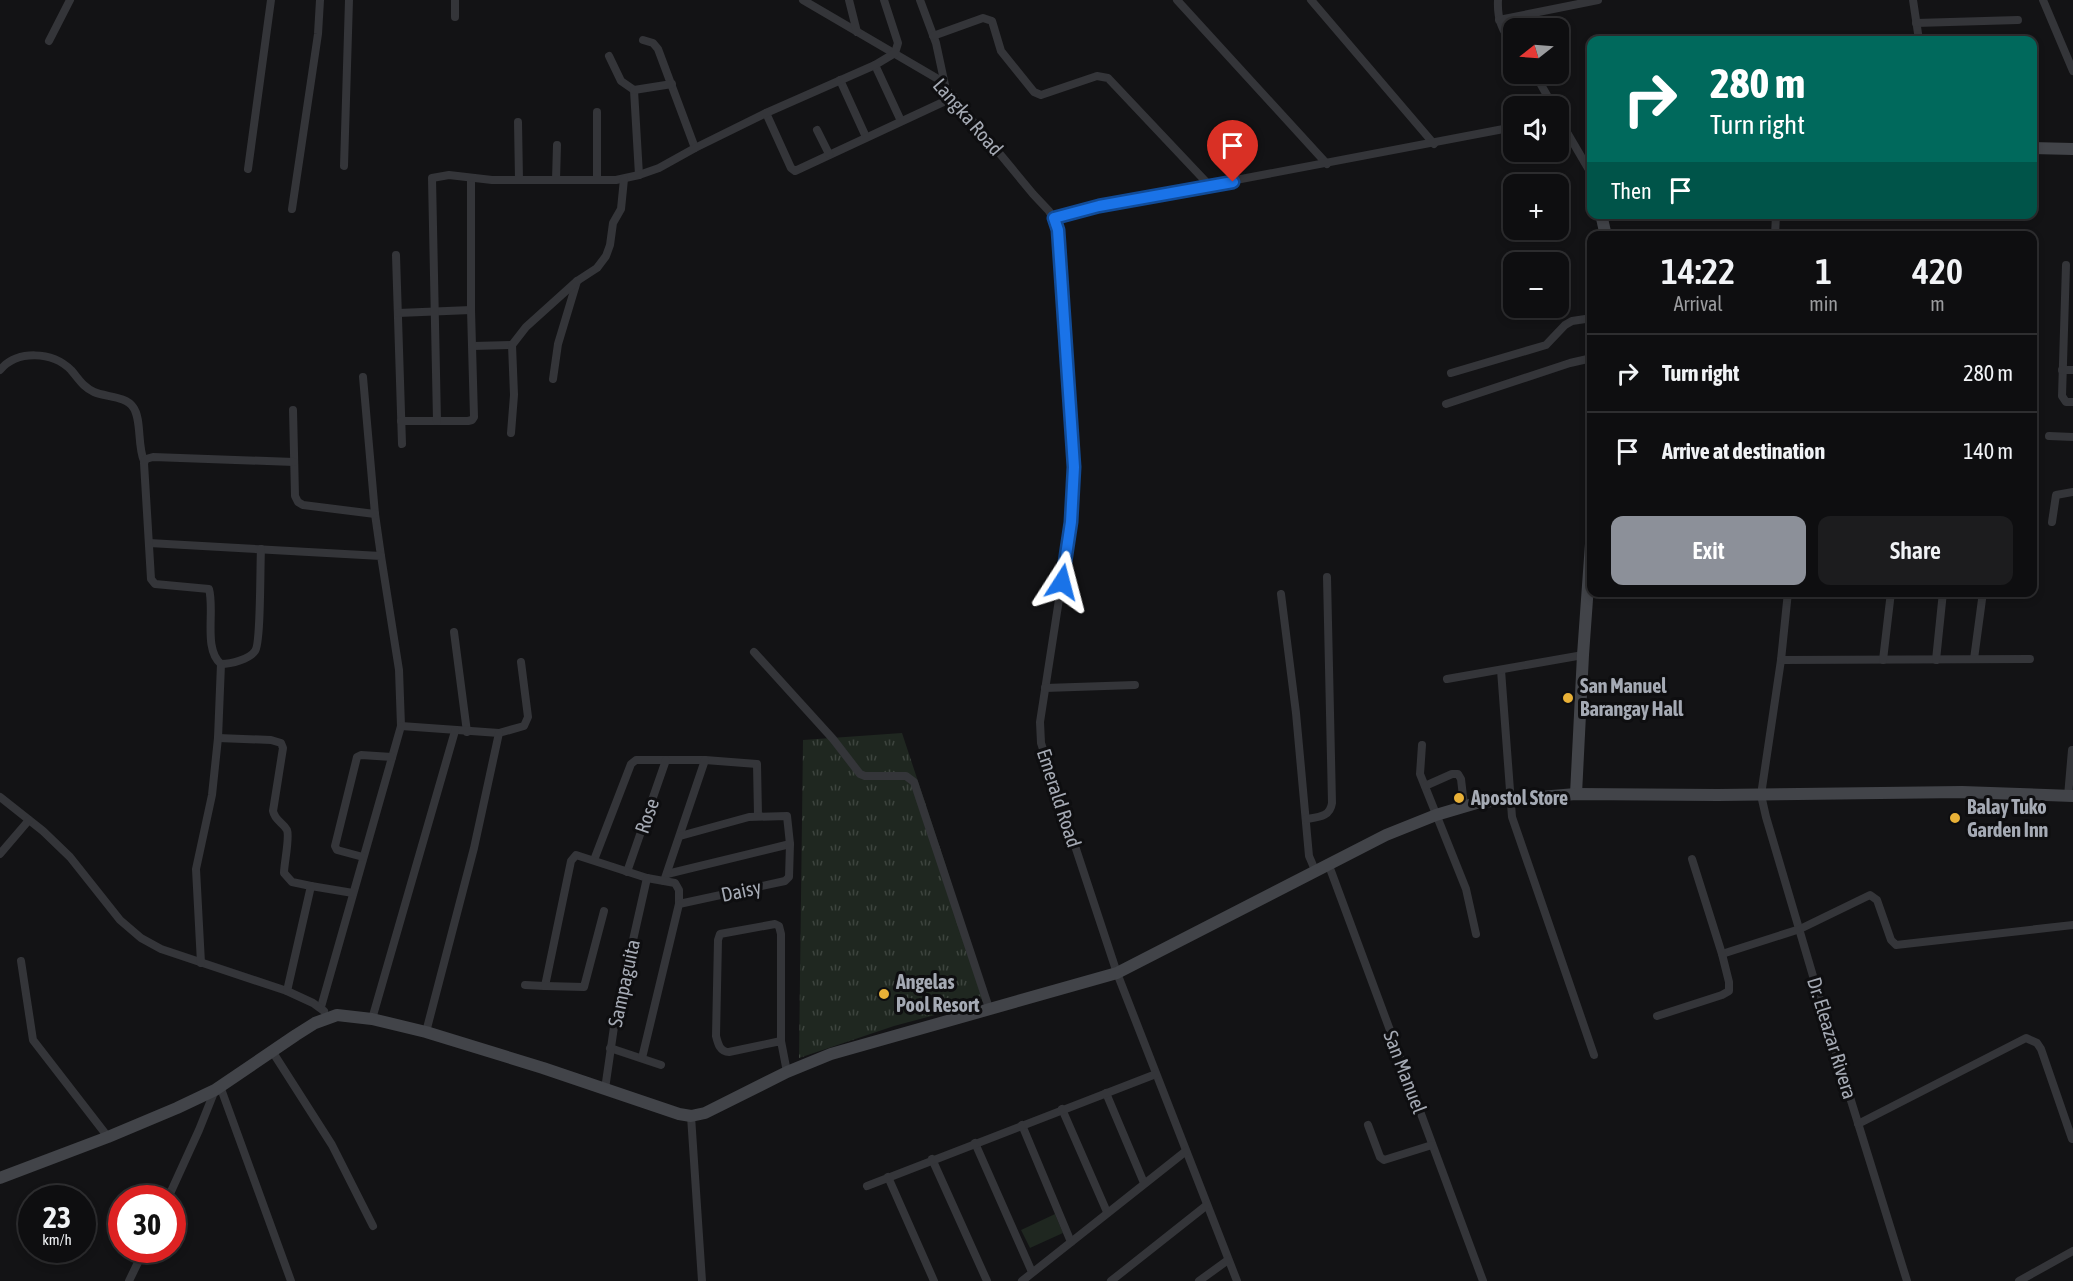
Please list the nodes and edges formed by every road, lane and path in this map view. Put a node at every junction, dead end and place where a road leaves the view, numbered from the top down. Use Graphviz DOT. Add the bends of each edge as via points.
graph roads {
  1 [pos="70,0"];
  2 [pos="271,0"];
  3 [pos="320,0"];
  4 [pos="349,0"];
  5 [pos="455,0"];
  6 [pos="803,0"];
  7 [pos="849,0"];
  8 [pos="884,0"];
  9 [pos="920,0"];
  10 [pos="1177,0"];
  11 [pos="1311,0"];
  12 [pos="1498,0"];
  13 [pos="1598,0"];
  14 [pos="1913,0"];
  15 [pos="2043,0"];
  16 [pos="814,3"];
  17 [pos="455,17"];
  18 [pos="1498,20"];
  19 [pos="2018,20"];
  20 [pos="1916,23"];
  21 [pos="1503,31"];
  22 [pos="857,32"];
  23 [pos="933,36"];
  24 [pos="1918,36"];
  25 [pos="643,40"];
  26 [pos="49,41"];
  27 [pos="895,53"];
  28 [pos="609,56"];
  29 [pos="875,65"];
  30 [pos="2073,71"];
  31 [pos="840,80"];
  32 [pos="672,84"];
  33 [pos="945,85"];
  34 [pos="634,90"];
  35 [pos="954,97"];
  36 [pos="597,112"];
  37 [pos="766,114"];
  38 [pos="901,121"];
  39 [pos="518,122"];
  40 [pos="1503,129"];
  41 [pos="818,130"];
  42 [pos="1569,135"];
  43 [pos="866,137"];
  44 [pos="1434,144"];
  45 [pos="557,145"];
  46 [pos="695,148"];
  47 [pos="2037,148"];
  48 [pos="2073,148"];
  49 [pos="829,154"];
  50 [pos="1327,164"];
  51 [pos="344,166"];
  52 [pos="1587,166"];
  53 [pos="248,169"];
  54 [pos="639,175"];
  55 [pos="471,179"];
  56 [pos="624,179"];
  57 [pos="519,180"];
  58 [pos="556,180"];
  59 [pos="597,180"];
  60 [pos="1209,186"];
  61 [pos="292,209"];
  62 [pos="1054,218"];
  63 [pos="396,255"];
  64 [pos="2066,265"];
  65 [pos="577,281"];
  66 [pos="471,309"];
  67 [pos="436,312"];
  68 [pos="398,313"];
  69 [pos="1587,319"];
  70 [pos="2068,339"];
  71 [pos="512,345"];
  72 [pos="473,346"];
  73 [pos="1587,359"];
  74 [pos="0,370"];
  75 [pos="2062,370"];
  76 [pos="2073,370"];
  77 [pos="1451,373"];
  78 [pos="363,377"];
  79 [pos="553,379"];
  80 [pos="2073,402"];
  81 [pos="1446,404"];
  82 [pos="293,410"];
  83 [pos="401,421"];
  84 [pos="437,421"];
  85 [pos="511,434"];
  86 [pos="2049,436"];
  87 [pos="2073,437"];
  88 [pos="402,444"];
  89 [pos="144,461"];
  90 [pos="294,462"];
  91 [pos="2073,492"];
  92 [pos="375,514"];
  93 [pos="2052,522"];
  94 [pos="149,543"];
  95 [pos="261,549"];
  96 [pos="381,556"];
  97 [pos="1327,578"];
  98 [pos="1281,594"];
  99 [pos="1587,597"];
  100 [pos="1787,597"];
  101 [pos="1890,597"];
  102 [pos="1942,597"];
  103 [pos="1982,597"];
  104 [pos="454,632"];
  105 [pos="754,652"];
  106 [pos="1583,655"];
  107 [pos="1974,659"];
  108 [pos="2030,659"];
  109 [pos="1781,660"];
  110 [pos="1883,660"];
  111 [pos="1936,660"];
  112 [pos="521,663"];
  113 [pos="222,664"];
  114 [pos="1501,670"];
  115 [pos="1447,679"];
  116 [pos="1135,686"];
  117 [pos="1045,688"];
  118 [pos="401,726"];
  119 [pos="455,731"];
  120 [pos="467,732"];
  121 [pos="499,733"];
  122 [pos="218,738"];
  123 [pos="1422,745"];
  124 [pos="2072,750"];
  125 [pos="392,757"];
  126 [pos="666,760"];
  127 [pos="705,760"];
  128 [pos="1425,786"];
  129 [pos="1576,794"];
  130 [pos="1761,795"];
  131 [pos="2071,796"];
  132 [pos="0,797"];
  133 [pos="1510,798"];
  134 [pos="1464,805"];
  135 [pos="1436,815"];
  136 [pos="758,816"];
  137 [pos="1306,819"];
  138 [pos="29,820"];
  139 [pos="680,836"];
  140 [pos="790,844"];
  141 [pos="0,854"];
  142 [pos="363,857"];
  143 [pos="1692,858"];
  144 [pos="594,860"];
  145 [pos="1328,863"];
  146 [pos="1315,870"];
  147 [pos="627,872"];
  148 [pos="647,878"];
  149 [pos="666,878"];
  150 [pos="311,886"];
  151 [pos="353,893"];
  152 [pos="679,904"];
  153 [pos="604,911"];
  154 [pos="2073,925"];
  155 [pos="1800,929"];
  156 [pos="1476,934"];
  157 [pos="1722,954"];
  158 [pos="21,961"];
  159 [pos="201,963"];
  160 [pos="1117,973"];
  161 [pos="525,986"];
  162 [pos="545,986"];
  163 [pos="287,991"];
  164 [pos="989,1008"];
  165 [pos="325,1012"];
  166 [pos="1658,1016"];
  167 [pos="372,1019"];
  168 [pos="426,1032"];
  169 [pos="781,1041"];
  170 [pos="610,1048"];
  171 [pos="272,1051"];
  172 [pos="1594,1055"];
  173 [pos="642,1058"];
  174 [pos="661,1065"];
  175 [pos="787,1072"];
  176 [pos="1156,1074"];
  177 [pos="218,1088"];
  178 [pos="604,1089"];
  179 [pos="1106,1093"];
  180 [pos="1062,1109"];
  181 [pos="691,1116"];
  182 [pos="1858,1124"];
  183 [pos="1022,1125"];
  184 [pos="1368,1125"];
  185 [pos="108,1137"];
  186 [pos="2072,1138"];
  187 [pos="975,1143"];
  188 [pos="1432,1145"];
  189 [pos="1186,1150"];
  190 [pos="932,1160"];
  191 [pos="888,1177"];
  192 [pos="0,1178"];
  193 [pos="1144,1183"];
  194 [pos="174,1185"];
  195 [pos="867,1186"];
  196 [pos="1207,1205"];
  197 [pos="1107,1212"];
  198 [pos="373,1226"];
  199 [pos="1071,1242"];
  200 [pos="2073,1251"];
  201 [pos="1228,1260"];
  202 [pos="138,1263"];
  203 [pos="1032,1272"];
  204 [pos="129,1281"];
  205 [pos="291,1281"];
  206 [pos="702,1281"];
  207 [pos="934,1281"];
  208 [pos="987,1281"];
  209 [pos="1022,1281"];
  210 [pos="1111,1281"];
  211 [pos="1199,1281"];
  212 [pos="1237,1281"];
  213 [pos="1483,1281"];
  214 [pos="1907,1281"];
  215 [pos="2019,1281"];
  1 -- 26 [label="street"];
  2 -- 53 [label="street"];
  3 -- 61 [label="street"];
  4 -- 51 [label="street"];
  5 -- 17 [label="street"];
  6 -- 16 [label="street, Langka Road"];
  7 -- 22 [label="street"];
  8 -- 27 [label="street" via="898,43"];
  9 -- 23 [label="street"];
  10 -- 50 [label="street"];
  11 -- 44 [label="street"];
  12 -- 18 [label="street"];
  13 -- 18 [label="street"];
  14 -- 20 [label="street"];
  15 -- 30 [label="street"];
  16 -- 22 [label="street, Langka Road"];
  18 -- 21 [label="street"];
  19 -- 20 [label="street"];
  20 -- 24 [label="street"];
  22 -- 27 [label="street, Langka Road"];
  23 -- 33 [label="street"];
  23 -- 60 [label="street" via="983,18 992,21 1001,51 1034,92 1041,95 1097,76 1108,78"];
  25 -- 32 [label="street" via="656,46"];
  27 -- 29 [label="street"];
  27 -- 33 [label="street, Langka Road"];
  28 -- 34 [label="street" via="621,81"];
  29 -- 31 [label="street"];
  29 -- 38 [label="street"];
  31 -- 37 [label="street"];
  31 -- 43 [label="street"];
  32 -- 34 [label="street"];
  32 -- 46 [label="street"];
  33 -- 35 [label="street, Langka Road"];
  34 -- 54 [label="street"];
  35 -- 38 [label="street"];
  35 -- 62 [label="street, Langka Road"];
  36 -- 59 [label="street"];
  37 -- 46 [label="street"];
  37 -- 49 [label="street" via="793,170"];
  38 -- 43 [label="street"];
  39 -- 57 [label="street"];
  40 -- 44 [label="street"];
  41 -- 49 [label="street"];
  42 -- 52 [label="street"];
  43 -- 49 [label="street"];
  44 -- 50 [label="street"];
  45 -- 58 [label="street"];
  46 -- 54 [label="street"];
  47 -- 48 [label="street"];
  50 -- 60 [label="street"];
  54 -- 56 [label="street"];
  55 -- 57 [label="street"];
  55 -- 66 [label="street"];
  55 -- 67 [label="street" via="448,175 431,181"];
  56 -- 59 [label="street"];
  56 -- 65 [label="street" via="621,209 613,223 609,251 597,268"];
  57 -- 58 [label="street"];
  58 -- 59 [label="street"];
  60 -- 62 [label="street"];
  62 -- 117 [label="street, Emerald Road" via="1070,401 1073,489"];
  63 -- 68 [label="street"];
  64 -- 70 [label="street"];
  65 -- 71 [label="street" via="526,327"];
  65 -- 79 [label="street" via="558,344"];
  66 -- 67 [label="street"];
  66 -- 72 [label="street"];
  67 -- 68 [label="street"];
  67 -- 84 [label="street"];
  68 -- 83 [label="street"];
  69 -- 77 [label="street" via="1565,324 1546,345"];
  70 -- 75 [label="street"];
  71 -- 72 [label="street"];
  71 -- 85 [label="street"];
  72 -- 84 [label="street" via="472,420"];
  73 -- 81 [label="street"];
  74 -- 89 [label="street" via="24,355 56,360 70,369 81,384 129,403 136,413"];
  75 -- 76 [label="street"];
  75 -- 80 [label="street" via="2062,396 2066,402"];
  78 -- 92 [label="street"];
  82 -- 90 [label="street"];
  83 -- 84 [label="street"];
  83 -- 88 [label="street"];
  86 -- 87 [label="street"];
  89 -- 90 [label="street" via="153,457"];
  89 -- 94 [label="street"];
  90 -- 92 [label="street" via="298,502"];
  91 -- 93 [label="street" via="2056,495"];
  92 -- 96 [label="street"];
  94 -- 95 [label="street"];
  94 -- 113 [label="street" via="153,582 209,589 212,646"];
  95 -- 96 [label="street"];
  95 -- 113 [label="street" via="257,649 253,654"];
  96 -- 118 [label="street" via="399,670"];
  97 -- 137 [label="street" via="1332,803 1326,815"];
  98 -- 137 [label="street"];
  99 -- 106 [label="street"];
  100 -- 109 [label="street"];
  101 -- 110 [label="street"];
  102 -- 111 [label="street"];
  103 -- 107 [label="street"];
  104 -- 120 [label="street"];
  105 -- 164 [label="street" via="860,774 906,776 914,782"];
  106 -- 114 [label="street"];
  106 -- 129 [label="street"];
  107 -- 108 [label="street"];
  107 -- 111 [label="street"];
  109 -- 110 [label="street"];
  109 -- 130 [label="street"];
  110 -- 111 [label="street"];
  112 -- 121 [label="street" via="527,722 520,728"];
  113 -- 122 [label="street"];
  114 -- 115 [label="street"];
  114 -- 133 [label="street"];
  116 -- 117 [label="street"];
  117 -- 160 [label="street, Emerald Road" via="1039,729 1041,743"];
  118 -- 119 [label="street"];
  118 -- 125 [label="street"];
  119 -- 120 [label="street"];
  119 -- 167 [label="street"];
  120 -- 121 [label="street"];
  121 -- 168 [label="street"];
  122 -- 150 [label="street" via="281,743 273,807 274,816 288,836 284,873 292,882"];
  122 -- 159 [label="street" via="212,795 196,869"];
  123 -- 128 [label="street" via="1419,768"];
  124 -- 131 [label="street"];
  125 -- 142 [label="street"];
  125 -- 142 [label="street" via="357,757 335,846"];
  126 -- 127 [label="street"];
  126 -- 144 [label="street" via="636,760 631,764"];
  126 -- 147 [label="street, Rose"];
  127 -- 136 [label="street" via="757,764"];
  127 -- 139 [label="street"];
  128 -- 134 [label="street" via="1458,774"];
  128 -- 135 [label="street"];
  129 -- 130 [label="street"];
  129 -- 133 [label="street"];
  130 -- 131 [label="street" via="1962,792"];
  130 -- 155 [label="street, Dr. Eleazar Rivera"];
  132 -- 138 [label="street"];
  133 -- 134 [label="street"];
  133 -- 172 [label="street" via="1515,826"];
  134 -- 135 [label="street"];
  135 -- 145 [label="street"];
  135 -- 156 [label="street" via="1466,889"];
  136 -- 139 [label="street, Daisy"];
  136 -- 140 [label="street, Daisy" via="787,816"];
  137 -- 146 [label="street"];
  138 -- 141 [label="street"];
  138 -- 159 [label="street" via="70,857 120,920 141,938"];
  139 -- 149 [label="street"];
  140 -- 149 [label="street"];
  140 -- 152 [label="street, Daisy" via="788,880"];
  142 -- 151 [label="street"];
  143 -- 157 [label="street"];
  144 -- 147 [label="street"];
  144 -- 162 [label="street" via="576,855 571,861"];
  145 -- 146 [label="street"];
  145 -- 188 [label="street, San Manuel"];
  146 -- 160 [label="street"];
  147 -- 148 [label="street"];
  148 -- 149 [label="street"];
  148 -- 170 [label="street, Sampaguita"];
  149 -- 152 [label="street" via="677,884"];
  150 -- 151 [label="street"];
  150 -- 163 [label="street"];
  151 -- 165 [label="street"];
  152 -- 173 [label="street"];
  153 -- 162 [label="street" via="584,987"];
  154 -- 155 [label="street" via="1896,945 1877,900 1870,895"];
  155 -- 157 [label="street"];
  155 -- 182 [label="street, Dr. Eleazar Rivera"];
  157 -- 166 [label="street" via="1729,991"];
  158 -- 185 [label="street" via="33,1040"];
  159 -- 163 [label="street"];
  160 -- 164 [label="street"];
  160 -- 176 [label="street, Emerald Road"];
  161 -- 162 [label="street"];
  163 -- 165 [label="street"];
  164 -- 175 [label="street" via="831,1054"];
  165 -- 167 [label="street"];
  165 -- 171 [label="street"];
  167 -- 168 [label="street"];
  168 -- 178 [label="street"];
  169 -- 169 [label="street" via="779,926 720,934 716,1036 719,1047 729,1052"];
  169 -- 175 [label="street"];
  170 -- 173 [label="street"];
  170 -- 178 [label="street, Sampaguita"];
  171 -- 177 [label="street"];
  171 -- 198 [label="street" via="332,1145"];
  173 -- 174 [label="street"];
  175 -- 181 [label="street" via="725,1105"];
  176 -- 179 [label="street"];
  176 -- 189 [label="street, Emerald Road"];
  177 -- 185 [label="street"];
  177 -- 194 [label="street"];
  177 -- 205 [label="street"];
  178 -- 181 [label="street"];
  179 -- 180 [label="street"];
  179 -- 193 [label="street"];
  180 -- 183 [label="street"];
  180 -- 197 [label="street"];
  181 -- 206 [label="street"];
  182 -- 186 [label="street" via="2026,1038 2041,1049"];
  182 -- 214 [label="street, Dr. Eleazar Rivera"];
  183 -- 187 [label="street"];
  183 -- 199 [label="street"];
  184 -- 188 [label="street" via="1384,1160"];
  185 -- 192 [label="street"];
  187 -- 190 [label="street"];
  187 -- 203 [label="street"];
  188 -- 213 [label="street, San Manuel"];
  189 -- 193 [label="street"];
  189 -- 196 [label="street, Emerald Road"];
  190 -- 191 [label="street"];
  190 -- 208 [label="street"];
  191 -- 195 [label="street"];
  191 -- 207 [label="street"];
  193 -- 197 [label="street"];
  196 -- 201 [label="street, Emerald Road"];
  196 -- 210 [label="street"];
  197 -- 199 [label="street"];
  199 -- 203 [label="street"];
  200 -- 215 [label="street"];
  201 -- 211 [label="street"];
  201 -- 212 [label="street, Emerald Road"];
  202 -- 204 [label="street"];
  203 -- 209 [label="street"];
}
